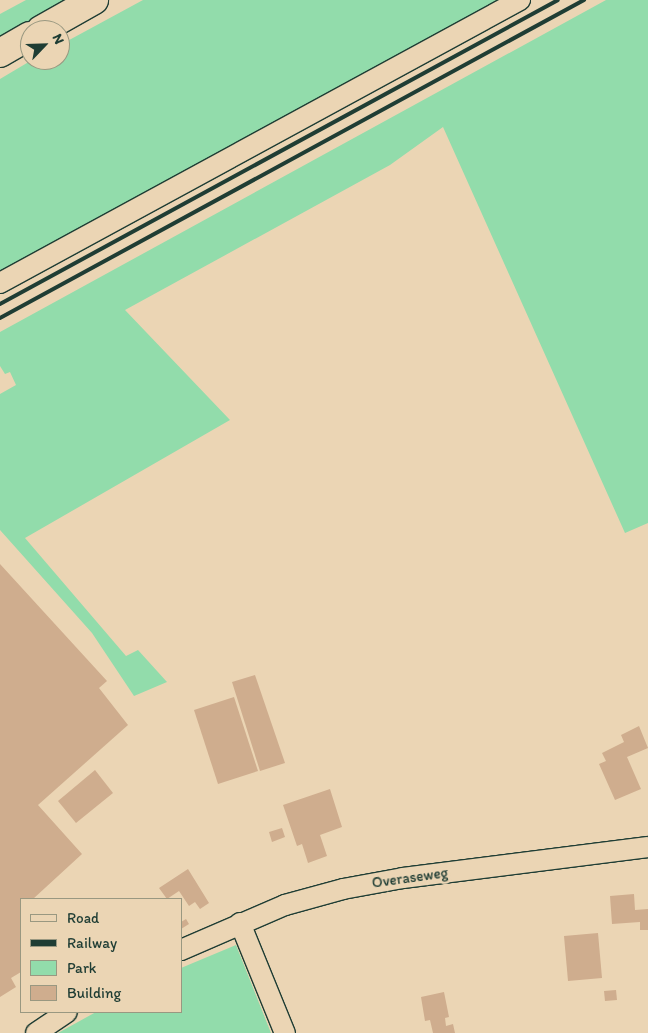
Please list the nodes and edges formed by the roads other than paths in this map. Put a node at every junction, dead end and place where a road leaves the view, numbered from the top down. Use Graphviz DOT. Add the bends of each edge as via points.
graph roads {
  1 [pos="94,0"];
  2 [pos="520,0"];
  3 [pos="59,20"];
  4 [pos="20,42"];
  5 [pos="0,53"];
  6 [pos="0,283"];
  7 [pos="648,847"];
  8 [pos="240,923"];
  9 [pos="182,950"];
  10 [pos="66,1013"];
  11 [pos="36,1033"];
  12 [pos="285,1033"];
  1 -- 3 [label="highway"];
  2 -- 6 [label="street"];
  4 -- 5 [label="highway"];
  7 -- 8 [label="street, Overaseweg" via="403,878 343,889 285,905"];
  8 -- 9 [label="street, Overaseweg"];
  8 -- 12 [label="street"];
  10 -- 11 [label="street"];
}
